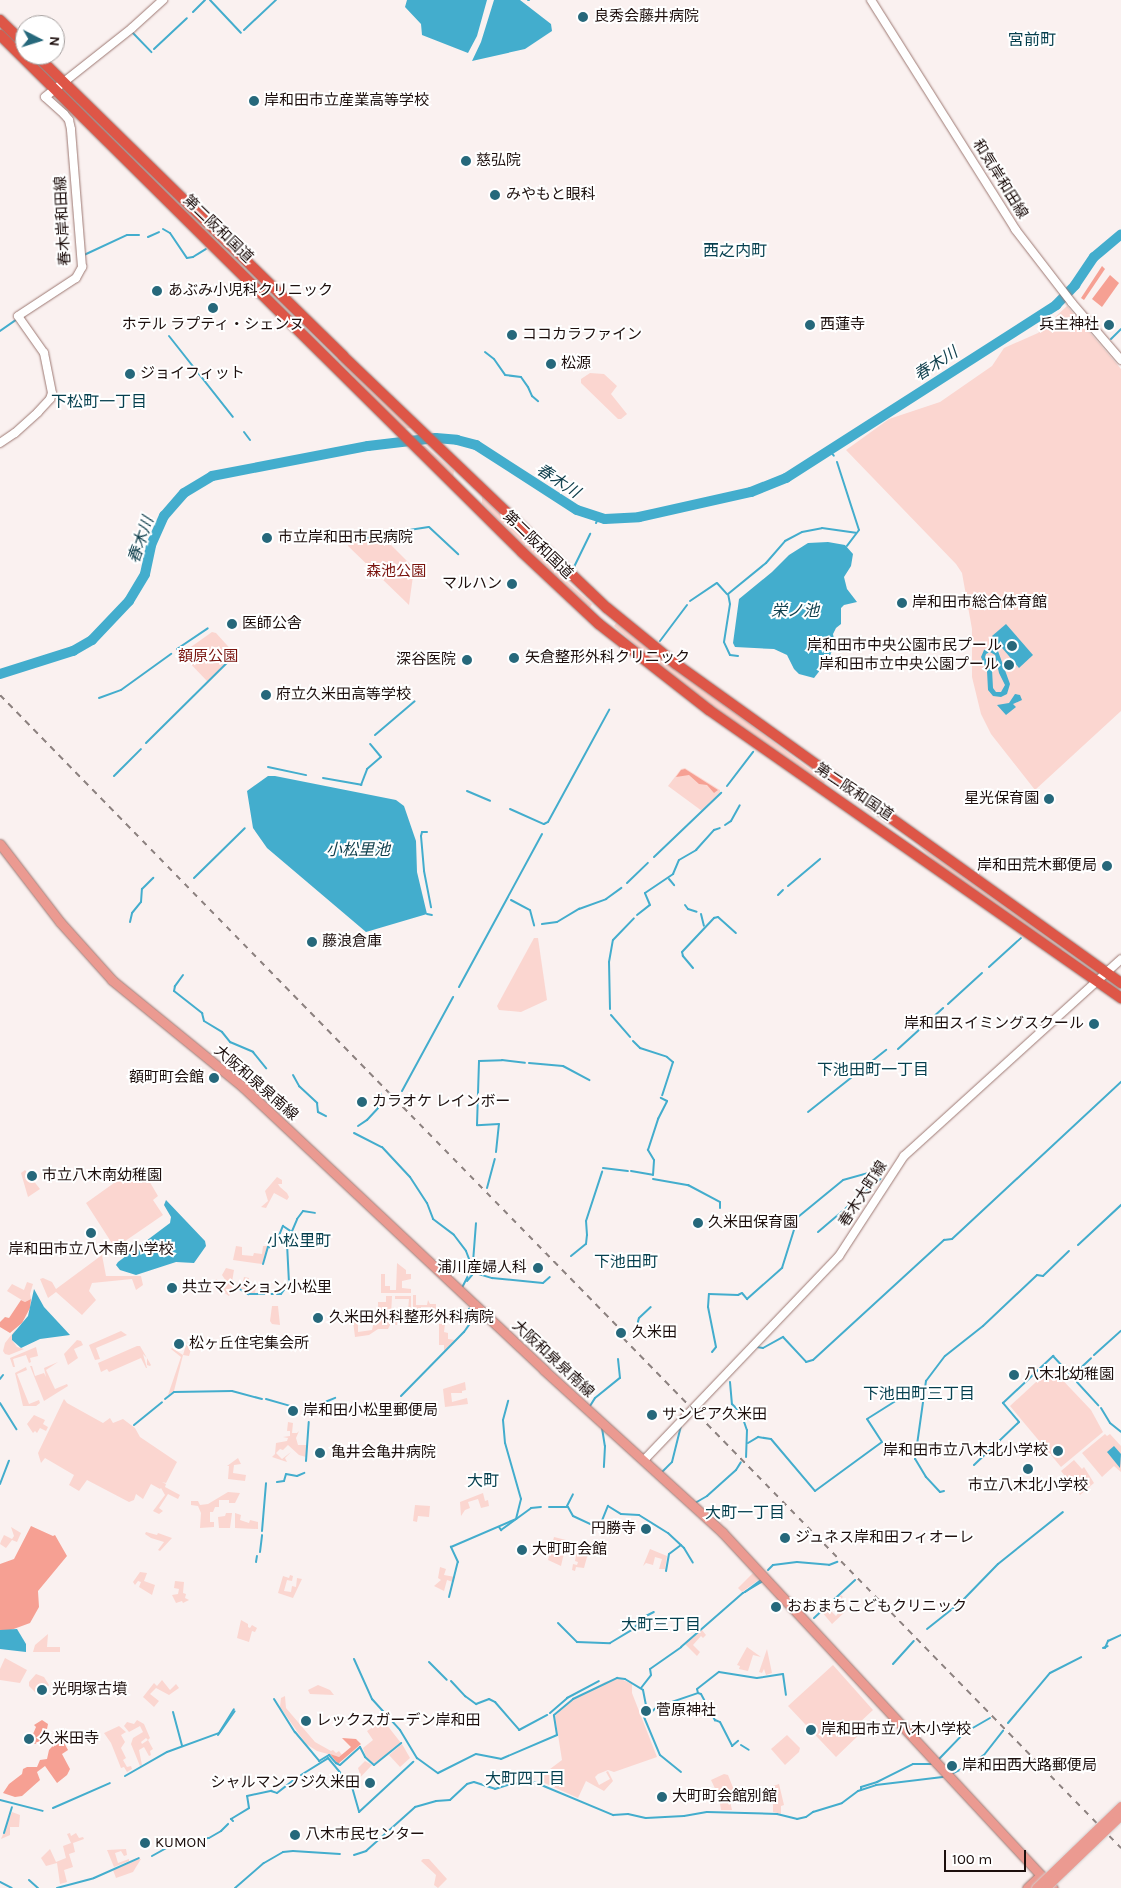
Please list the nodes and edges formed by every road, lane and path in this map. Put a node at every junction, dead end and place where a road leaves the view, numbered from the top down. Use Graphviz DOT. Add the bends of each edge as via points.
graph roads {
  1 [pos="163,0"];
  2 [pos="871,0"];
  3 [pos="0,20"];
  4 [pos="15,34"];
  5 [pos="0,36"];
  6 [pos="46,65"];
  7 [pos="64,82"];
  8 [pos="55,89"];
  9 [pos="1121,360"];
  10 [pos="0,443"];
  11 [pos="0,844"];
  12 [pos="1121,959"];
  13 [pos="1106,973"];
  14 [pos="1097,981"];
  15 [pos="1121,983"];
  16 [pos="1121,998"];
  17 [pos="644,1460"];
  18 [pos="1121,1806"];
  19 [pos="1121,1815"];
  20 [pos="1041,1875"];
  21 [pos="1027,1888"];
  22 [pos="1036,1888"];
  23 [pos="1045,1888"];
  24 [pos="1053,1888"];
  1 -- 7 [label="main road, 春木岸和田線"];
  2 -- 9 [label="main road, 和気岸和田線" via="1015,229"];
  3 -- 4 [label="highway"];
  5 -- 8 [label="highway, 第二阪和国道"];
  6 -- 7 [label="highway, 第二阪和国道"];
  7 -- 8 [label="main road, 春木岸和田線"];
  7 -- 13 [label="highway, 第二阪和国道" via="607,608 676,664"];
  8 -- 10 [label="main road, 春木岸和田線" via="45,97 69,120 71,129 82,267 76,278 18,316 44,353 52,389 47,403"];
  8 -- 14 [label="highway, 第二阪和国道" via="576,604 667,679"];
  11 -- 17 [label="main road, 大阪和泉泉南線" via="60,922 112,980 262,1104"];
  12 -- 13 [label="main road, 春木大町線"];
  13 -- 14 [label="main road, 春木大町線"];
  13 -- 15 [label="highway, 第二阪和国道"];
  14 -- 16 [label="highway, 第二阪和国道"];
  14 -- 17 [label="main road, 春木大町線" via="904,1156 840,1256"];
  17 -- 20 [label="main road, 大阪和泉泉南線" via="722,1532"];
  18 -- 22 [label="main road, bridge"];
  19 -- 23 [label="main road, bridge"];
  20 -- 21 [label="main road"];
  20 -- 24 [label="main road, 大阪和泉泉南線"];
}
